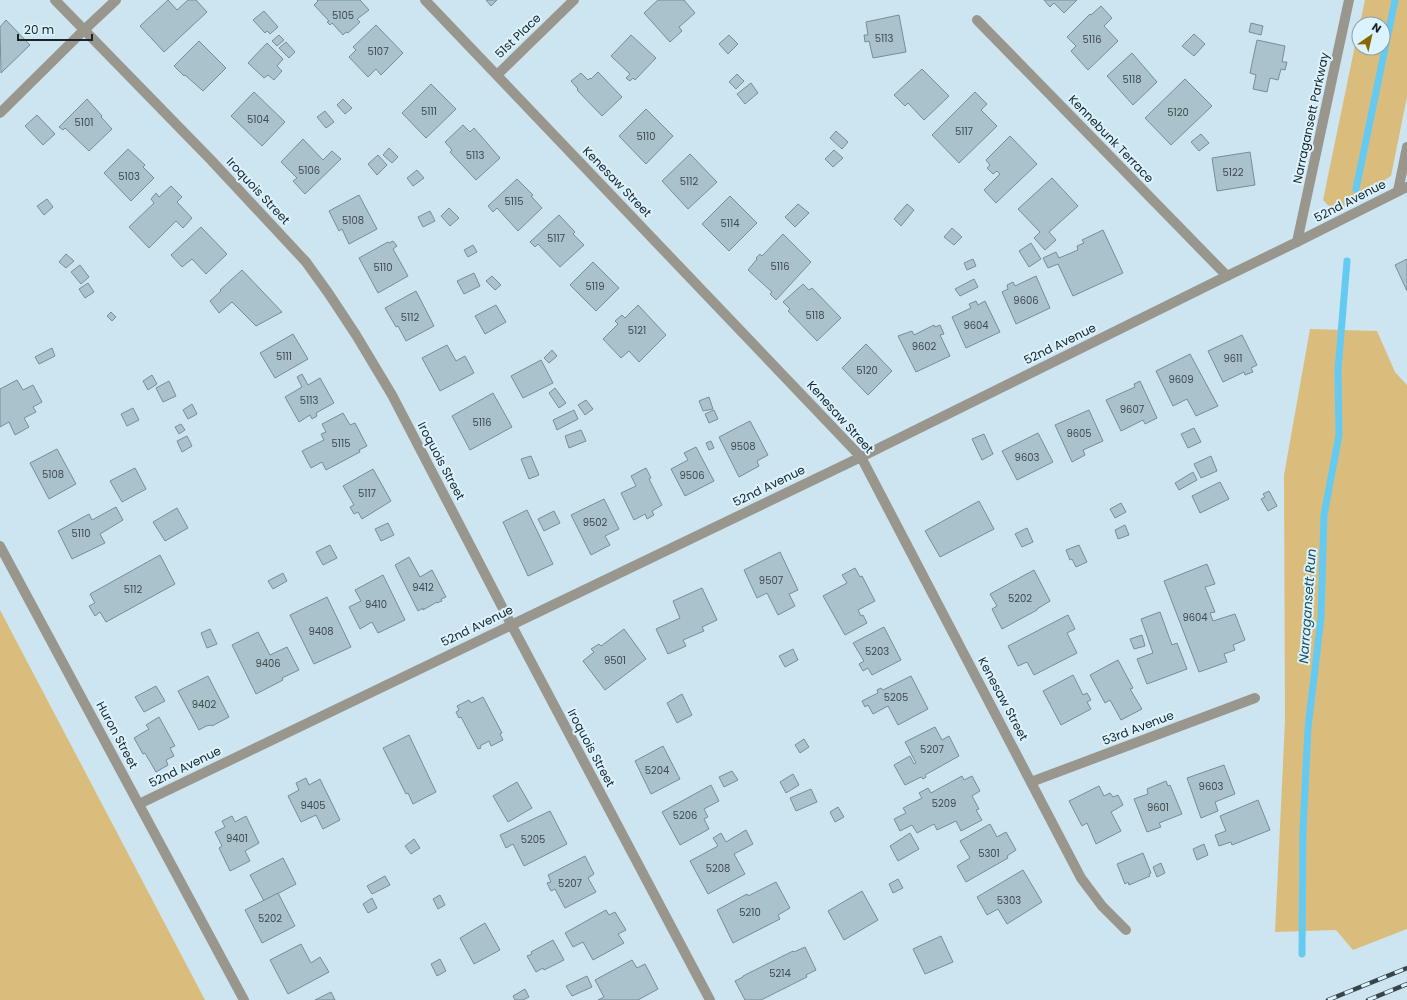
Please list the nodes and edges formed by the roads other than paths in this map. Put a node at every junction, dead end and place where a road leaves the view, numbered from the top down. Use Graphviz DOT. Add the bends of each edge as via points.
graph roads {
  1 [pos="55,0"];
  2 [pos="116,0"];
  3 [pos="425,0"];
  4 [pos="574,0"];
  5 [pos="1349,0"];
  6 [pos="977,20"];
  7 [pos="84,30"];
  8 [pos="497,75"];
  9 [pos="0,113"];
  10 [pos="1407,147"];
  11 [pos="1402,189"];
  12 [pos="1297,242"];
  13 [pos="1227,276"];
  14 [pos="861,457"];
  15 [pos="0,546"];
  16 [pos="511,624"];
  17 [pos="1255,698"];
  18 [pos="1031,782"];
  19 [pos="139,804"];
  20 [pos="1126,930"];
  21 [pos="244,1000"];
  22 [pos="710,1000"];
  1 -- 7 [label="street, Iroquois Street"];
  2 -- 7 [label="street"];
  3 -- 8 [label="street, Kenesaw Street"];
  4 -- 8 [label="street, 51st Place"];
  5 -- 12 [label="street, Narragansett Parkway"];
  6 -- 13 [label="street, Kennebunk Terrace"];
  7 -- 9 [label="street"];
  7 -- 16 [label="street, Iroquois Street" via="269,222 306,262 330,294 392,396"];
  8 -- 14 [label="street, Kenesaw Street"];
  10 -- 11 [label="street"];
  11 -- 12 [label="street, 52nd Avenue"];
  12 -- 13 [label="street, 52nd Avenue"];
  13 -- 14 [label="street, 52nd Avenue"];
  14 -- 16 [label="street, 52nd Avenue"];
  14 -- 18 [label="street, Kenesaw Street"];
  15 -- 19 [label="street, Huron Street"];
  16 -- 19 [label="street, 52nd Avenue"];
  16 -- 22 [label="street, Iroquois Street"];
  17 -- 18 [label="street, 53rd Avenue"];
  18 -- 20 [label="street, Kenesaw Street" via="1081,878 1102,906"];
  19 -- 21 [label="street, Huron Street"];
}
